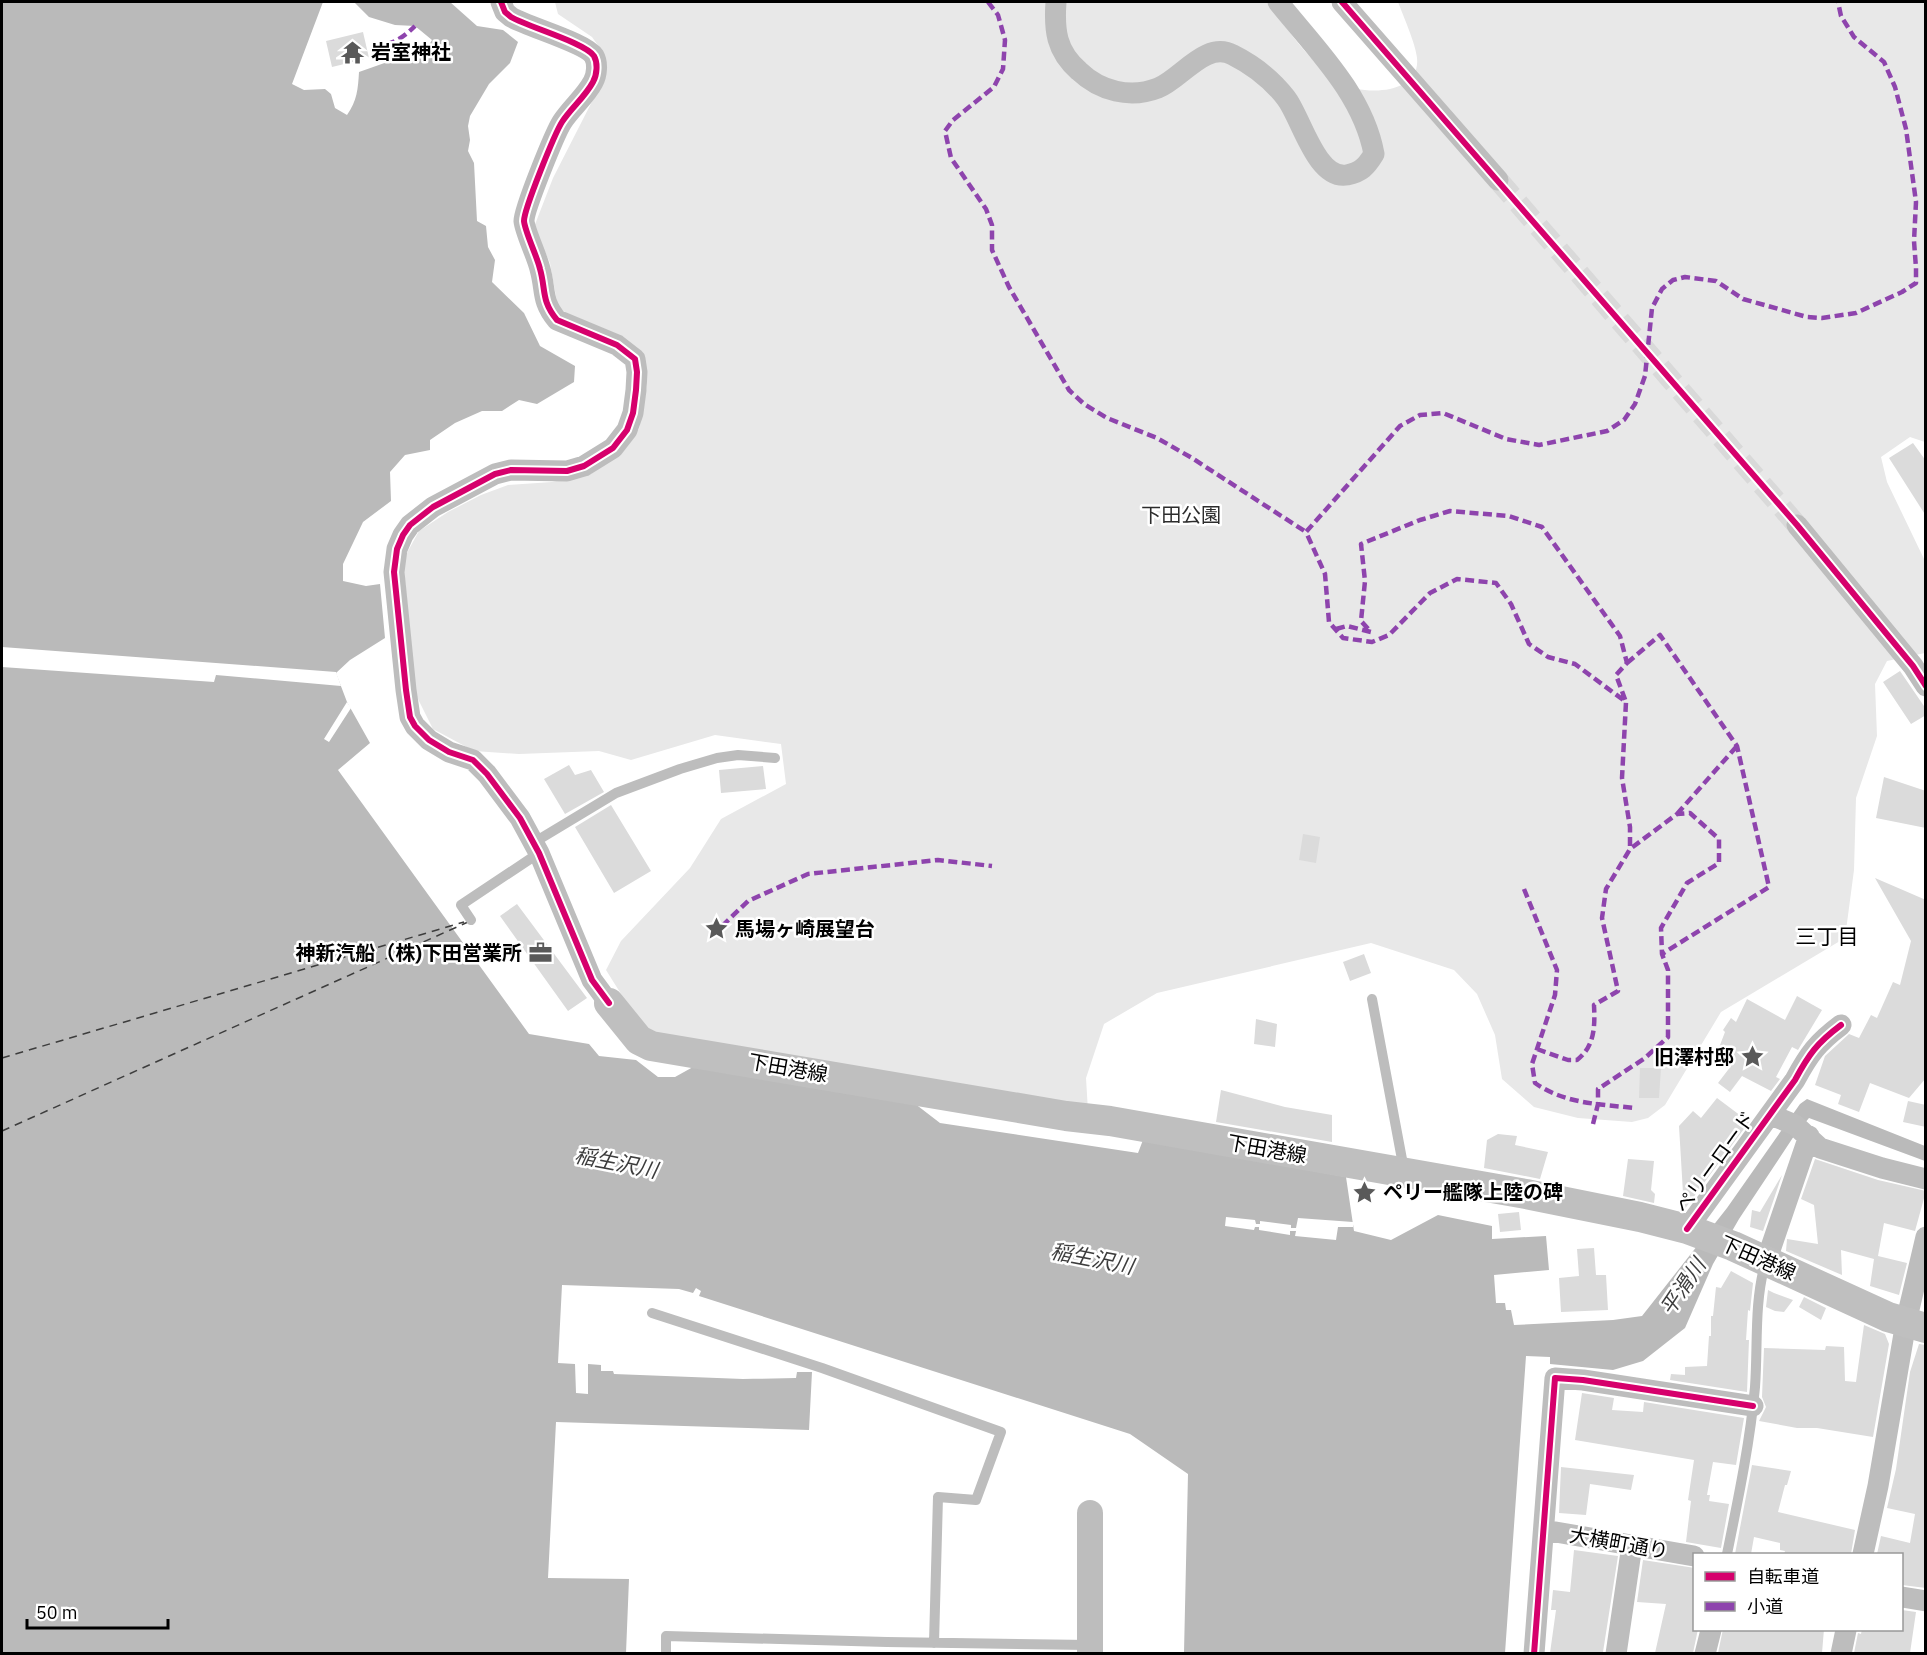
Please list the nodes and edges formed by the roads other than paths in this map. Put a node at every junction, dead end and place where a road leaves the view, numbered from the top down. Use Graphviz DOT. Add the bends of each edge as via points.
graph roads {
  1 [pos="501,2"];
  2 [pos="1056,2"];
  3 [pos="1278,2"];
  4 [pos="1342,2"];
  5 [pos="1498,180"];
  6 [pos="1797,525"];
  7 [pos="1926,686"];
  8 [pos="775,758"];
  9 [pos="536,848"];
  10 [pos="471,920"];
  11 [pos="1372,999"];
  12 [pos="609,1003"];
  13 [pos="1841,1025"];
  14 [pos="1792,1125"];
  15 [pos="1404,1173"];
  16 [pos="1926,1179"];
  17 [pos="1692,1231"];
  18 [pos="1926,1238"];
  19 [pos="1766,1262"];
  20 [pos="652,1312"];
  21 [pos="1916,1325"];
  22 [pos="1753,1406"];
  23 [pos="1090,1513"];
  24 [pos="1544,1530"];
  25 [pos="1632,1545"];
  26 [pos="1727,1553"];
  27 [pos="1863,1553"];
  28 [pos="1693,1556"];
  29 [pos="1903,1597"];
  30 [pos="1926,1602"];
  31 [pos="1710,1631"];
  32 [pos="1846,1631"];
  33 [pos="934,1643"];
  34 [pos="886,1648"];
  35 [pos="1090,1649"];
  36 [pos="666,1653"];
  37 [pos="1534,1653"];
  38 [pos="1616,1653"];
  39 [pos="1705,1653"];
  40 [pos="1841,1653"];
  1 -- 9 [label="street" via="511,18 593,53 597,68 594,81 561,123 524,220 549,311 557,320 617,345 635,359 633,413 614,448 584,466 567,471 511,470 495,474 433,507 403,535 394,572 406,690 414,726 449,752 473,760 487,774 520,818"];
  2 -- 3 [label="street" via="1054,25 1059,45 1068,62 1089,81 1119,93 1144,91 1159,88 1204,56 1231,53 1273,83 1287,100 1319,162 1342,176 1355,173 1365,168 1374,154 1359,108"];
  4 -- 5 [label="street"];
  6 -- 7 [label="street"];
  8 -- 9 [label="lane" via="717,758 616,793"];
  9 -- 10 [label="lane" via="461,905"];
  9 -- 12 [label="street" via="592,980"];
  11 -- 15 [label="lane" via="1404,1141"];
  12 -- 15 [label="main road, 下田港線" via="639,1040 651,1046"];
  13 -- 14 [label="street" via="1820,1041"];
  14 -- 16 [label="street" via="1820,1148"];
  14 -- 17 [label="street, ペリーロード"];
  14 -- 19 [label="street"];
  15 -- 17 [label="main road, 下田港線" via="1526,1194"];
  17 -- 19 [label="main road, 下田港線"];
  18 -- 21 [label="street"];
  19 -- 21 [label="main road, 下田港線" via="1888,1317"];
  19 -- 22 [label="lane" via="1759,1300"];
  20 -- 33 [label="lane" via="1001,1432 976,1500 938,1497"];
  21 -- 27 [label="street"];
  22 -- 24 [label="street" via="1555,1378"];
  22 -- 26 [label="lane"];
  23 -- 35 [label="street"];
  24 -- 25 [label="street, 大横町通り"];
  24 -- 37 [label="street"];
  25 -- 28 [label="street, 大横町通り"];
  25 -- 38 [label="street"];
  29 -- 30 [label="street"];
  31 -- 39 [label="street"];
  32 -- 40 [label="street"];
  33 -- 34 [label="lane"];
  33 -- 35 [label="lane"];
  34 -- 36 [label="lane" via="666,1636"];
}
